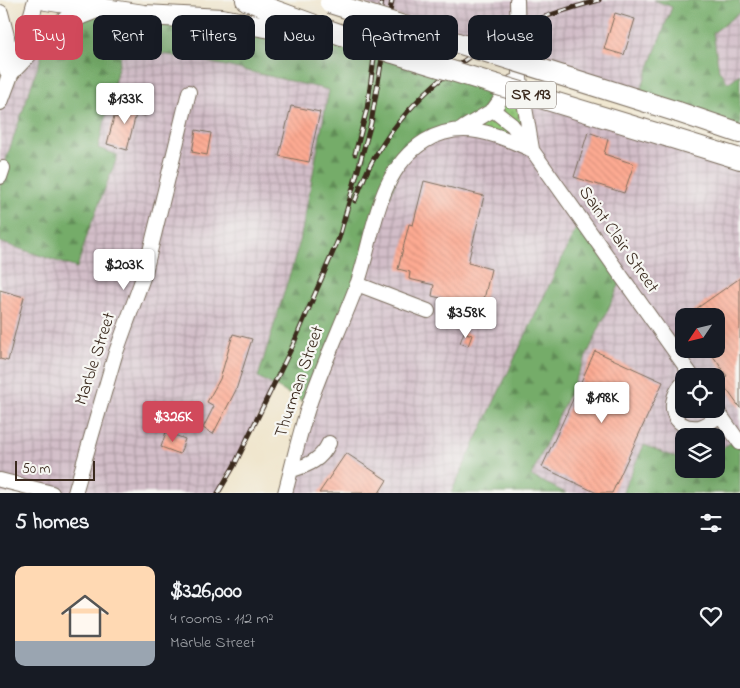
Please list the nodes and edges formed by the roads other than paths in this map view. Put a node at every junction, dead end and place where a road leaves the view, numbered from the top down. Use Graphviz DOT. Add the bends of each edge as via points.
graph roads {
  1 [pos="36,0"];
  2 [pos="46,0"];
  3 [pos="246,0"];
  4 [pos="354,0"];
  5 [pos="517,0"];
  6 [pos="325,2"];
  7 [pos="94,8"];
  8 [pos="0,14"];
  9 [pos="282,15"];
  10 [pos="367,15"];
  11 [pos="379,15"];
  12 [pos="265,25"];
  13 [pos="333,35"];
  14 [pos="458,43"];
  15 [pos="519,72"];
  16 [pos="9,76"];
  17 [pos="189,92"];
  18 [pos="0,102"];
  19 [pos="493,110"];
  20 [pos="716,125"];
  21 [pos="463,128"];
  22 [pos="740,128"];
  23 [pos="740,133"];
  24 [pos="532,150"];
  25 [pos="735,159"];
  26 [pos="357,284"];
  27 [pos="428,311"];
  28 [pos="683,368"];
  29 [pos="675,392"];
  30 [pos="675,418"];
  31 [pos="675,418"];
  32 [pos="711,418"];
  33 [pos="722,418"];
  34 [pos="329,443"];
  35 [pos="740,443"];
  36 [pos="292,470"];
  37 [pos="0,480"];
  38 [pos="52,493"];
  39 [pos="75,493"];
  40 [pos="285,493"];
  1 -- 16 [label="main road"];
  2 -- 7 [label="highway"];
  3 -- 9 [label="highway"];
  4 -- 11 [label="highway, SR 193, bridge"];
  5 -- 15 [label="street, Saint Clair Street"];
  6 -- 10 [label="highway, bridge"];
  7 -- 12 [label="highway"];
  7 -- 16 [label="highway" via="42,37"];
  8 -- 16 [label="main road" via="6,36"];
  13 -- 25 [label="highway, SR 193, bridge"];
  14 -- 20 [label="highway, SR 193, bridge"];
  15 -- 19 [label="street"];
  15 -- 24 [label="street, Saint Clair Street"];
  16 -- 18 [label="main road"];
  17 -- 39 [label="street, Marble Street" via="145,272 115,355"];
  19 -- 21 [label="street"];
  19 -- 24 [label="street, Saint Clair Street" via="512,125"];
  20 -- 22 [label="highway"];
  20 -- 23 [label="highway, SR 193"];
  21 -- 24 [label="street" via="504,137"];
  21 -- 26 [label="street, Thurman Street" via="424,141 395,170 382,198"];
  24 -- 28 [label="street, Saint Clair Street"];
  26 -- 27 [label="street" via="382,300"];
  26 -- 36 [label="street, Thurman Street" via="309,405"];
  29 -- 30 [label="street" via="671,404"];
  31 -- 32 [label="street" via="684,426 701,427"];
  33 -- 35 [label="street"];
  34 -- 36 [label="street" via="313,462"];
  36 -- 40 [label="street, Thurman Street"];
  37 -- 38 [label="street"];
}
